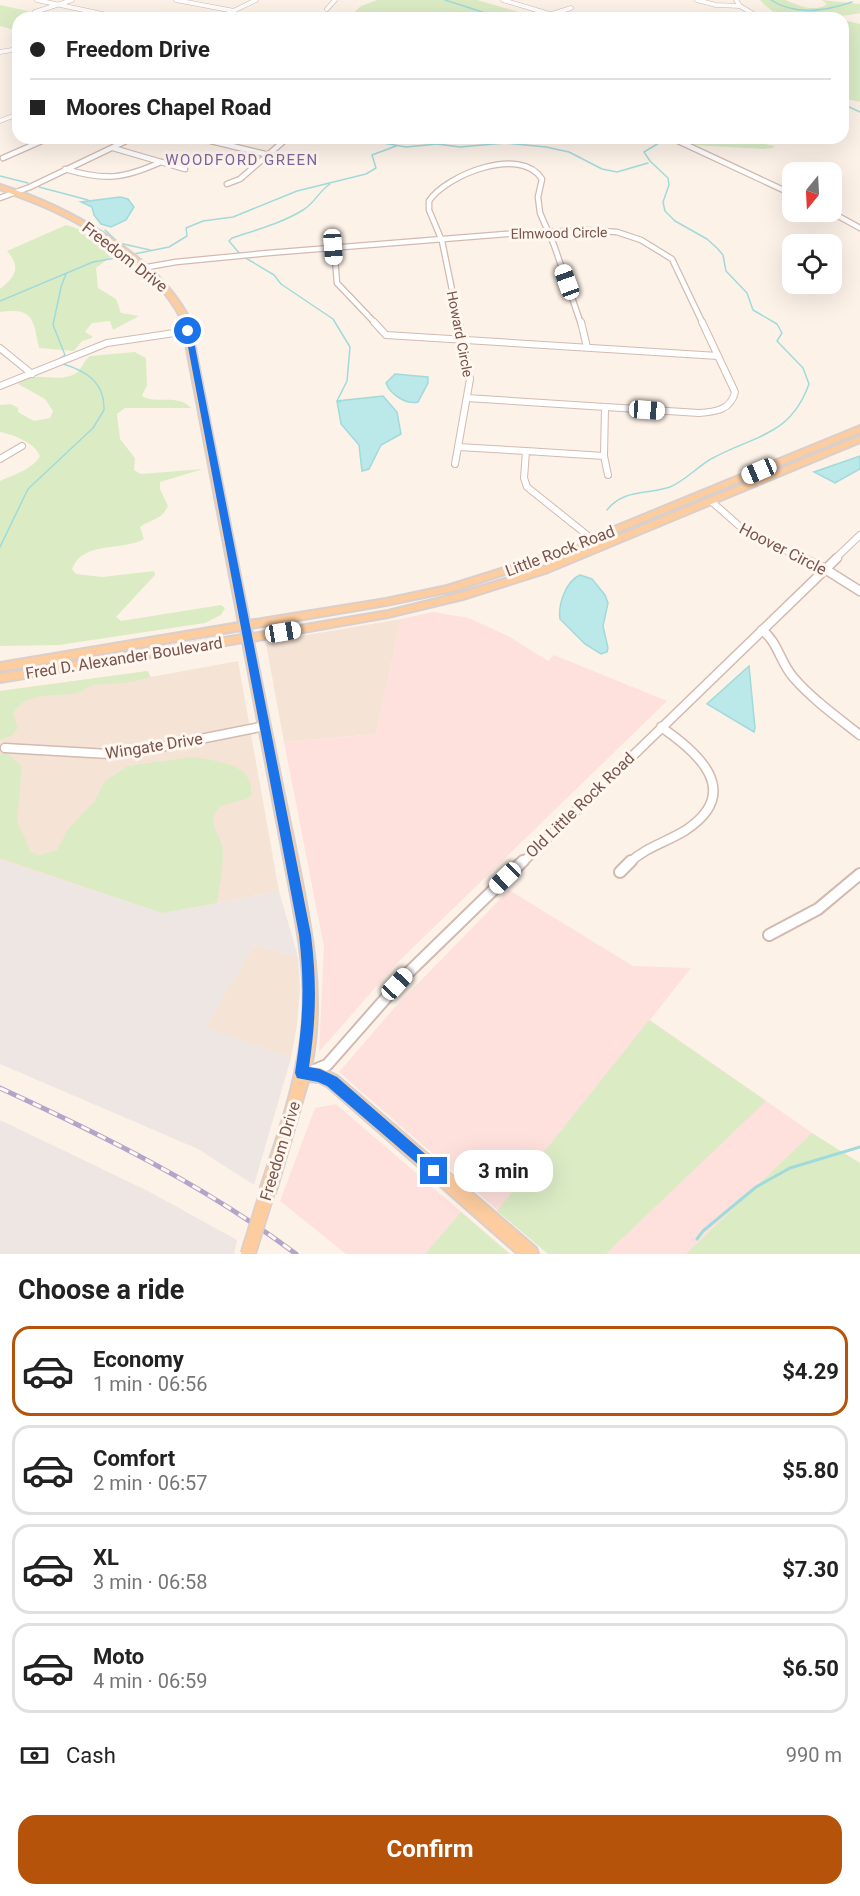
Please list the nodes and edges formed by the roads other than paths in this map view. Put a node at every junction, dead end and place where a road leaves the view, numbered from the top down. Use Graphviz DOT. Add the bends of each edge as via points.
graph roads {
  1 [pos="37,0"];
  2 [pos="72,0"];
  3 [pos="176,0"];
  4 [pos="256,0"];
  5 [pos="335,0"];
  6 [pos="503,0"];
  7 [pos="697,0"];
  8 [pos="736,0"];
  9 [pos="58,4"];
  10 [pos="740,6"];
  11 [pos="572,8"];
  12 [pos="327,9"];
  13 [pos="234,11"];
  14 [pos="35,12"];
  15 [pos="94,12"];
  16 [pos="544,12"];
  17 [pos="558,12"];
  18 [pos="750,12"];
  19 [pos="35,144"];
  20 [pos="121,144"];
  21 [pos="220,144"];
  22 [pos="280,144"];
  23 [pos="684,144"];
  24 [pos="113,148"];
  25 [pos="269,155"];
  26 [pos="3,158"];
  27 [pos="161,162"];
  28 [pos="185,168"];
  29 [pos="65,169"];
  30 [pos="227,184"];
  31 [pos="0,187"];
  32 [pos="782,189"];
  33 [pos="15,193"];
  34 [pos="0,198"];
  35 [pos="842,218"];
  36 [pos="860,228"];
  37 [pos="549,231"];
  38 [pos="441,239"];
  39 [pos="333,247"];
  40 [pos="142,268"];
  41 [pos="188,331"];
  42 [pos="461,340"];
  43 [pos="587,347"];
  44 [pos="0,349"];
  45 [pos="718,356"];
  46 [pos="32,374"];
  47 [pos="0,386"];
  48 [pos="467,398"];
  49 [pos="605,407"];
  50 [pos="860,429"];
  51 [pos="860,439"];
  52 [pos="22,446"];
  53 [pos="458,447"];
  54 [pos="526,451"];
  55 [pos="604,456"];
  56 [pos="0,459"];
  57 [pos="455,464"];
  58 [pos="608,475"];
  59 [pos="711,501"];
  60 [pos="860,535"];
  61 [pos="592,539"];
  62 [pos="825,569"];
  63 [pos="860,591"];
  64 [pos="246,626"];
  65 [pos="762,630"];
  66 [pos="248,638"];
  67 [pos="0,667"];
  68 [pos="0,678"];
  69 [pos="265,726"];
  70 [pos="661,727"];
  71 [pos="860,735"];
  72 [pos="5,748"];
  73 [pos="620,872"];
  74 [pos="860,874"];
  75 [pos="769,935"];
  76 [pos="302,1073"];
  77 [pos="248,1254"];
  78 [pos="530,1254"];
  1 -- 9 [label="street"];
  2 -- 9 [label="street"];
  3 -- 13 [label="street"];
  4 -- 13 [label="street"];
  5 -- 12 [label="street"];
  6 -- 16 [label="street"];
  7 -- 10 [label="street"];
  8 -- 10 [label="street"];
  9 -- 14 [label="street"];
  9 -- 15 [label="street"];
  10 -- 18 [label="street"];
  11 -- 17 [label="street"];
  19 -- 26 [label="street"];
  20 -- 24 [label="street"];
  21 -- 25 [label="street"];
  22 -- 25 [label="street"];
  23 -- 32 [label="street"];
  24 -- 27 [label="street"];
  24 -- 29 [label="street"];
  25 -- 30 [label="street" via="240,179"];
  27 -- 28 [label="street"];
  27 -- 29 [label="street" via="110,180"];
  29 -- 33 [label="street"];
  31 -- 33 [label="main road, Freedom Drive"];
  33 -- 34 [label="street"];
  33 -- 40 [label="main road, Freedom Drive" via="77,220"];
  35 -- 36 [label="street"];
  37 -- 38 [label="street, Elmwood Circle"];
  37 -- 38 [label="street, Howard Circle" via="538,204 542,179 539,174 526,167 497,164 473,171 431,197 429,210"];
  37 -- 43 [label="street"];
  37 -- 45 [label="street, Elmwood Circle" via="617,232 668,256 679,269"];
  38 -- 39 [label="street, Elmwood Circle"];
  38 -- 42 [label="street, Howard Circle"];
  39 -- 40 [label="street, Elmwood Circle"];
  39 -- 42 [label="street" via="337,283 382,333"];
  40 -- 41 [label="main road, Freedom Drive" via="177,300"];
  41 -- 46 [label="street" via="107,343"];
  41 -- 64 [label="main road, Freedom Drive"];
  42 -- 43 [label="street"];
  42 -- 48 [label="street, Howard Circle" via="470,379"];
  43 -- 45 [label="street"];
  44 -- 46 [label="street"];
  45 -- 49 [label="street, Elmwood Circle" via="735,392 732,402 720,410 699,413"];
  46 -- 47 [label="street"];
  48 -- 49 [label="street, Elmwood Circle"];
  48 -- 53 [label="street, Howard Circle"];
  49 -- 55 [label="street"];
  50 -- 61 [label="main road, Little Rock Road"];
  51 -- 59 [label="main road, Little Rock Road"];
  52 -- 56 [label="street"];
  53 -- 54 [label="street"];
  53 -- 57 [label="street, Howard Circle"];
  54 -- 55 [label="street"];
  54 -- 61 [label="street" via="527,487"];
  55 -- 58 [label="street"];
  59 -- 62 [label="street, Hoover Circle" via="745,531"];
  59 -- 66 [label="main road, Little Rock Road" via="544,570 468,594 379,616"];
  60 -- 62 [label="street, Old Little Rock Road"];
  61 -- 64 [label="main road, Little Rock Road" via="509,571 422,595"];
  62 -- 63 [label="street, Hoover Circle"];
  62 -- 65 [label="street, Old Little Rock Road"];
  64 -- 66 [label="main road, Freedom Drive"];
  64 -- 67 [label="main road, Fred D. Alexander Boulevard"];
  65 -- 70 [label="street, Old Little Rock Road"];
  65 -- 71 [label="street" via="769,634 784,666 798,682"];
  66 -- 68 [label="main road, Fred D. Alexander Boulevard"];
  66 -- 69 [label="main road, Freedom Drive"];
  69 -- 72 [label="street, Wingate Drive" via="109,754"];
  69 -- 76 [label="main road, Freedom Drive" via="309,962 310,1018"];
  70 -- 73 [label="street" via="702,758 711,772 712,796 708,809 692,825 649,846"];
  70 -- 76 [label="street, Old Little Rock Road" via="406,974 327,1065"];
  74 -- 75 [label="street" via="834,900"];
  76 -- 77 [label="main road, Freedom Drive, bridge"];
  76 -- 78 [label="main road" via="320,1075 332,1082"];
}
